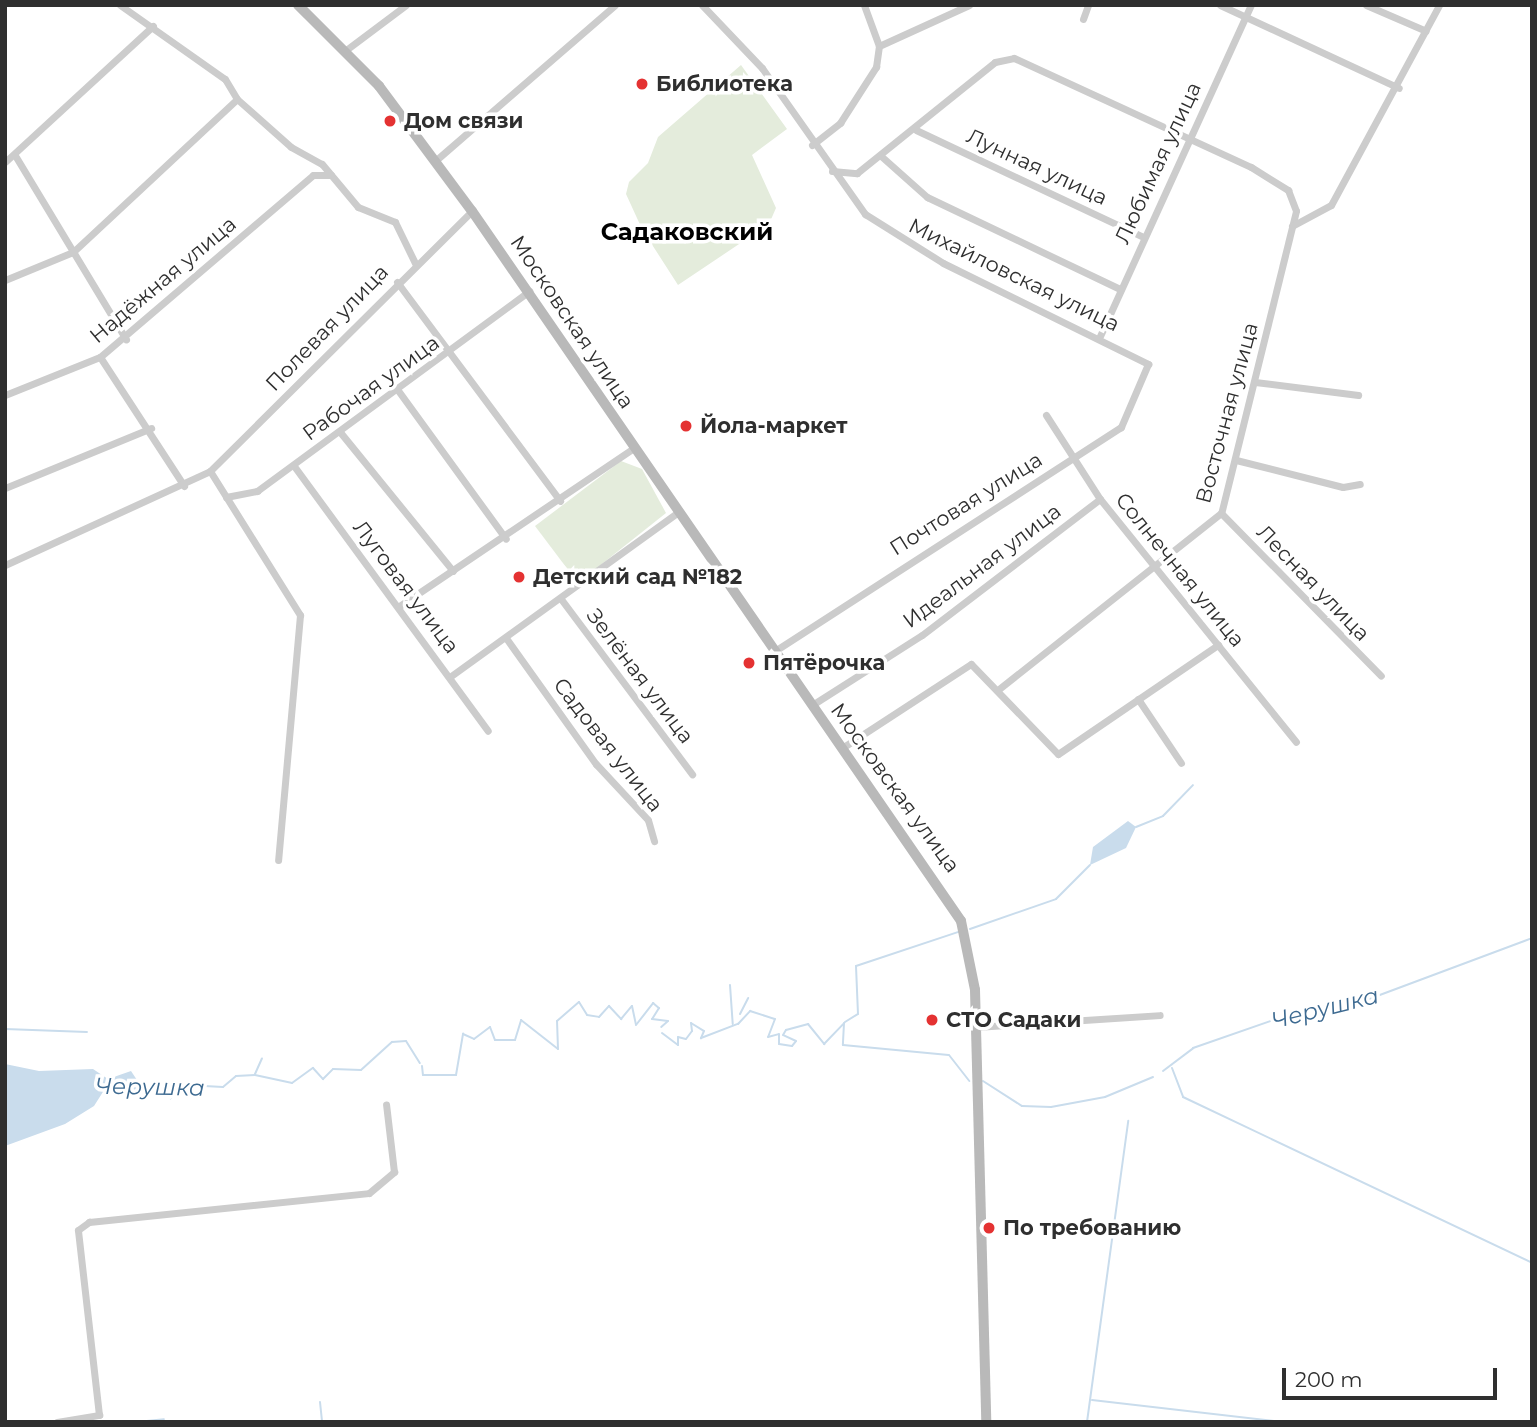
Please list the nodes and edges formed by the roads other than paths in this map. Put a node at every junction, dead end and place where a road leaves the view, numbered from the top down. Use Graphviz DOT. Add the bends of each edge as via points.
graph roads {
  1 [pos="120,5"];
  2 [pos="298,5"];
  3 [pos="405,5"];
  4 [pos="615,5"];
  5 [pos="702,5"];
  6 [pos="864,5"];
  7 [pos="969,5"];
  8 [pos="1088,5"];
  9 [pos="1220,5"];
  10 [pos="1251,5"];
  11 [pos="1366,5"];
  12 [pos="1439,5"];
  13 [pos="1246,16"];
  14 [pos="1083,19"];
  15 [pos="153,26"];
  16 [pos="1426,31"];
  17 [pos="878,46"];
  18 [pos="346,50"];
  19 [pos="1399,88"];
  20 [pos="237,99"];
  21 [pos="916,130"];
  22 [pos="1192,140"];
  23 [pos="812,145"];
  24 [pos="881,156"];
  25 [pos="16,158"];
  26 [pos="435,161"];
  27 [pos="5,162"];
  28 [pos="832,172"];
  29 [pos="331,175"];
  30 [pos="472,211"];
  31 [pos="1292,226"];
  32 [pos="1143,236"];
  33 [pos="73,252"];
  34 [pos="415,263"];
  35 [pos="5,280"];
  36 [pos="397,282"];
  37 [pos="1118,288"];
  38 [pos="528,291"];
  39 [pos="1100,336"];
  40 [pos="126,339"];
  41 [pos="450,352"];
  42 [pos="100,357"];
  43 [pos="1149,364"];
  44 [pos="1255,382"];
  45 [pos="397,389"];
  46 [pos="5,395"];
  47 [pos="1358,395"];
  48 [pos="1046,415"];
  49 [pos="151,428"];
  50 [pos="340,432"];
  51 [pos="635,448"];
  52 [pos="1071,459"];
  53 [pos="1236,460"];
  54 [pos="294,466"];
  55 [pos="210,471"];
  56 [pos="1360,484"];
  57 [pos="184,486"];
  58 [pos="5,488"];
  59 [pos="226,497"];
  60 [pos="1100,499"];
  61 [pos="561,501"];
  62 [pos="678,512"];
  63 [pos="1221,513"];
  64 [pos="506,539"];
  65 [pos="5,565"];
  66 [pos="1155,568"];
  67 [pos="453,571"];
  68 [pos="561,599"];
  69 [pos="398,607"];
  70 [pos="506,639"];
  71 [pos="1218,645"];
  72 [pos="775,651"];
  73 [pos="451,676"];
  74 [pos="1381,676"];
  75 [pos="999,689"];
  76 [pos="1138,699"];
  77 [pos="812,705"];
  78 [pos="488,731"];
  79 [pos="1296,742"];
  80 [pos="842,748"];
  81 [pos="1181,763"];
  82 [pos="692,774"];
  83 [pos="654,841"];
  84 [pos="278,860"];
  85 [pos="1160,1015"];
  86 [pos="976,1027"];
  87 [pos="386,1104"];
  88 [pos="57,1422"];
  89 [pos="986,1422"];
  1 -- 15 [label="street"];
  2 -- 18 [label="main road, Московская улица"];
  3 -- 18 [label="street"];
  4 -- 26 [label="street"];
  5 -- 23 [label="street, Михайловская улица" via="762,68"];
  6 -- 17 [label="street"];
  7 -- 17 [label="street"];
  8 -- 14 [label="street"];
  9 -- 13 [label="street"];
  10 -- 13 [label="street, Любимая улица"];
  11 -- 16 [label="street"];
  12 -- 16 [label="street"];
  13 -- 19 [label="street"];
  13 -- 22 [label="street, Любимая улица"];
  15 -- 20 [label="street" via="225,79"];
  15 -- 25 [label="street"];
  16 -- 19 [label="street"];
  17 -- 23 [label="street" via="876,67 847,114"];
  18 -- 26 [label="main road, Московская улица"];
  19 -- 31 [label="street" via="1331,205"];
  20 -- 29 [label="street"];
  20 -- 33 [label="street"];
  21 -- 22 [label="street" via="995,62 1014,58"];
  21 -- 24 [label="street"];
  21 -- 32 [label="street, Лунная улица"];
  22 -- 31 [label="street, Восточная улица" via="1288,190 1296,211"];
  22 -- 32 [label="street, Любимая улица"];
  23 -- 28 [label="street, Михайловская улица"];
  24 -- 28 [label="street" via="857,173"];
  24 -- 37 [label="street" via="927,197"];
  25 -- 27 [label="street"];
  25 -- 33 [label="street"];
  26 -- 30 [label="main road, Московская улица"];
  28 -- 39 [label="street, Михайловская улица" via="865,214 943,263"];
  29 -- 34 [label="street" via="358,207 396,222"];
  29 -- 40 [label="street, Надёжная улица" via="313,175"];
  30 -- 34 [label="street, Полевая улица"];
  30 -- 38 [label="main road, Московская улица"];
  31 -- 44 [label="street, Восточная улица"];
  32 -- 37 [label="street, Любимая улица"];
  33 -- 35 [label="street"];
  33 -- 40 [label="street"];
  34 -- 36 [label="street, Полевая улица"];
  36 -- 41 [label="street"];
  36 -- 55 [label="street, Полевая улица"];
  37 -- 39 [label="street, Любимая улица"];
  38 -- 41 [label="street, Рабочая улица"];
  38 -- 51 [label="main road, Московская улица"];
  39 -- 43 [label="street, Михайловская улица"];
  40 -- 42 [label="street, Надёжная улица"];
  41 -- 45 [label="street, Рабочая улица"];
  41 -- 61 [label="street"];
  42 -- 46 [label="street, Надёжная улица"];
  42 -- 49 [label="street"];
  43 -- 52 [label="street, Почтовая улица" via="1126,421"];
  44 -- 47 [label="street"];
  44 -- 53 [label="street, Восточная улица"];
  45 -- 50 [label="street, Рабочая улица"];
  45 -- 64 [label="street"];
  48 -- 52 [label="street, Солнечная улица"];
  49 -- 57 [label="street"];
  49 -- 58 [label="street"];
  50 -- 54 [label="street, Рабочая улица"];
  50 -- 67 [label="street"];
  51 -- 61 [label="street"];
  51 -- 62 [label="main road, Московская улица"];
  52 -- 60 [label="street, Солнечная улица"];
  52 -- 72 [label="street, Почтовая улица"];
  53 -- 56 [label="street" via="1343,487"];
  53 -- 63 [label="street, Восточная улица"];
  54 -- 59 [label="street, Рабочая улица" via="257,491"];
  54 -- 69 [label="street, Луговая улица"];
  55 -- 57 [label="street, Полевая улица"];
  55 -- 59 [label="street"];
  57 -- 65 [label="street, Полевая улица"];
  59 -- 84 [label="street" via="300,615"];
  60 -- 66 [label="street, Солнечная улица"];
  60 -- 77 [label="street, Идеальная улица" via="922,635"];
  61 -- 64 [label="street"];
  62 -- 68 [label="street"];
  62 -- 72 [label="main road, Московская улица"];
  63 -- 66 [label="street, Восточная улица"];
  63 -- 74 [label="street, Лесная улица"];
  64 -- 67 [label="street"];
  66 -- 71 [label="street, Солнечная улица"];
  66 -- 75 [label="street, Восточная улица"];
  67 -- 69 [label="street"];
  68 -- 70 [label="street"];
  68 -- 82 [label="street, Зелёная улица"];
  69 -- 73 [label="street, Луговая улица"];
  70 -- 73 [label="street"];
  70 -- 83 [label="street, Садовая улица" via="596,764 648,820"];
  71 -- 76 [label="street"];
  71 -- 79 [label="street, Солнечная улица"];
  72 -- 77 [label="main road, Московская улица"];
  73 -- 78 [label="street, Луговая улица"];
  75 -- 76 [label="street" via="1051,750 1066,750"];
  75 -- 80 [label="street" via="979,667 964,665"];
  76 -- 81 [label="street"];
  77 -- 80 [label="main road, Московская улица"];
  80 -- 86 [label="main road, Московская улица" via="961,921 971,953"];
  85 -- 86 [label="street"];
  86 -- 89 [label="main road, Московская улица"];
  87 -- 88 [label="street" via="394,1172 369,1193 89,1222 78,1230 99,1415"];
}
